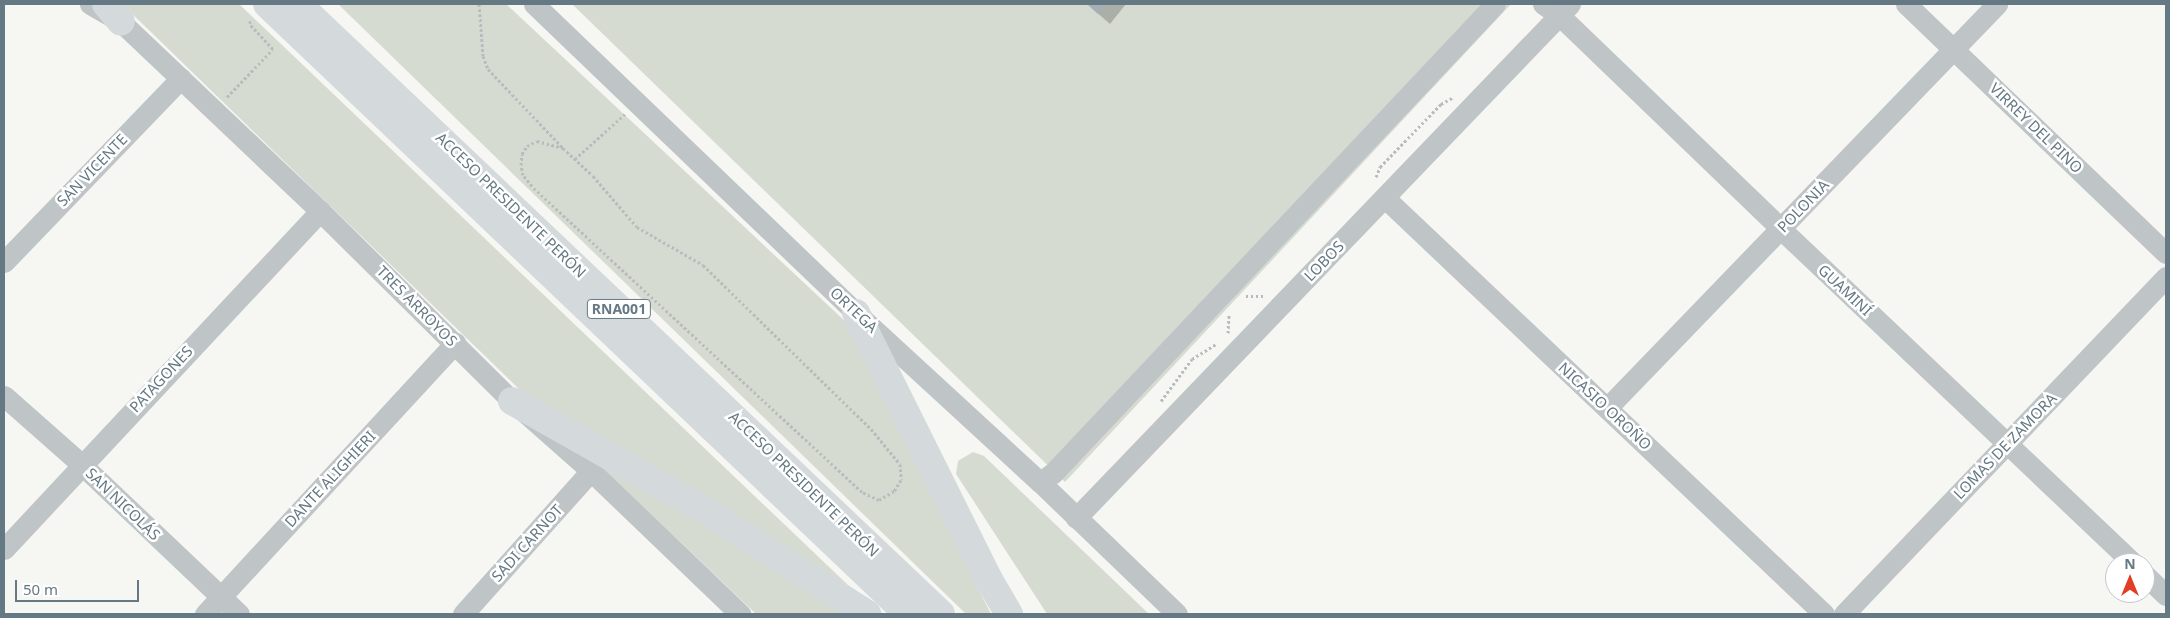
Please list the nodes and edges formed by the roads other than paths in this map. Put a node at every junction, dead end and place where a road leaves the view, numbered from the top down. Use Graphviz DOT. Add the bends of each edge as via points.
graph roads {
  1 [pos="90,4"];
  2 [pos="267,4"];
  3 [pos="298,4"];
  4 [pos="534,4"];
  5 [pos="1495,4"];
  6 [pos="1906,4"];
  7 [pos="1997,4"];
  8 [pos="1557,8"];
  9 [pos="113,13"];
  10 [pos="1953,48"];
  11 [pos="181,78"];
  12 [pos="1385,198"];
  13 [pos="320,211"];
  14 [pos="1780,229"];
  15 [pos="2166,253"];
  16 [pos="4,262"];
  17 [pos="2166,277"];
  18 [pos="856,313"];
  19 [pos="455,343"];
  20 [pos="4,396"];
  21 [pos="512,400"];
  22 [pos="1608,408"];
  23 [pos="2008,443"];
  24 [pos="81,464"];
  25 [pos="591,471"];
  26 [pos="1040,482"];
  27 [pos="1076,518"];
  28 [pos="4,549"];
  29 [pos="2123,553"];
  30 [pos="2155,585"];
  31 [pos="2166,595"];
  32 [pos="221,597"];
  33 [pos="734,612"];
  34 [pos="205,614"];
  35 [pos="239,614"];
  36 [pos="463,614"];
  37 [pos="867,614"];
  38 [pos="908,614"];
  39 [pos="941,614"];
  40 [pos="1009,614"];
  41 [pos="1177,614"];
  42 [pos="1824,614"];
  43 [pos="1844,614"];
  1 -- 9 [label="street, TRES ARROYOS"];
  2 -- 38 [label="highway, ACCESO PRESIDENTE PERÓN / RNA001"];
  3 -- 39 [label="highway, ACCESO PRESIDENTE PERÓN / RNA001"];
  4 -- 18 [label="street, ORTEGA"];
  5 -- 26 [label="street"];
  6 -- 10 [label="street, VIRREY DEL PINO"];
  7 -- 10 [label="street, POLONIA"];
  8 -- 12 [label="street, LOBOS"];
  8 -- 14 [label="street, GUAMINÍ"];
  9 -- 11 [label="street, TRES ARROYOS"];
  10 -- 14 [label="street, POLONIA"];
  10 -- 15 [label="street, VIRREY DEL PINO"];
  11 -- 13 [label="street, TRES ARROYOS"];
  11 -- 16 [label="street, SAN VICENTE"];
  12 -- 22 [label="street, NICASIO OROÑO"];
  12 -- 27 [label="street, LOBOS"];
  13 -- 19 [label="street, TRES ARROYOS"];
  13 -- 24 [label="street, PATAGONES"];
  14 -- 22 [label="street, POLONIA"];
  14 -- 23 [label="street, GUAMINÍ"];
  17 -- 23 [label="street, LOMAS DE ZAMORA"];
  18 -- 26 [label="street, ORTEGA"];
  18 -- 40 [label="highway"];
  19 -- 21 [label="street, TRES ARROYOS"];
  19 -- 32 [label="street, DANTE ALIGHIERI"];
  20 -- 24 [label="street, SAN NICOLÁS"];
  21 -- 25 [label="street, TRES ARROYOS"];
  21 -- 37 [label="highway" via="703,509"];
  22 -- 42 [label="street, NICASIO OROÑO"];
  23 -- 29 [label="street, GUAMINÍ"];
  23 -- 43 [label="street, LOMAS DE ZAMORA"];
  24 -- 28 [label="street, PATAGONES"];
  24 -- 32 [label="street, SAN NICOLÁS"];
  25 -- 33 [label="street, TRES ARROYOS"];
  25 -- 36 [label="street, SADI CARNOT"];
  26 -- 27 [label="street, ORTEGA"];
  27 -- 41 [label="street, ORTEGA"];
  30 -- 31 [label="street"];
  32 -- 34 [label="street, DANTE ALIGHIERI"];
  32 -- 35 [label="street, SAN NICOLÁS"];
}
